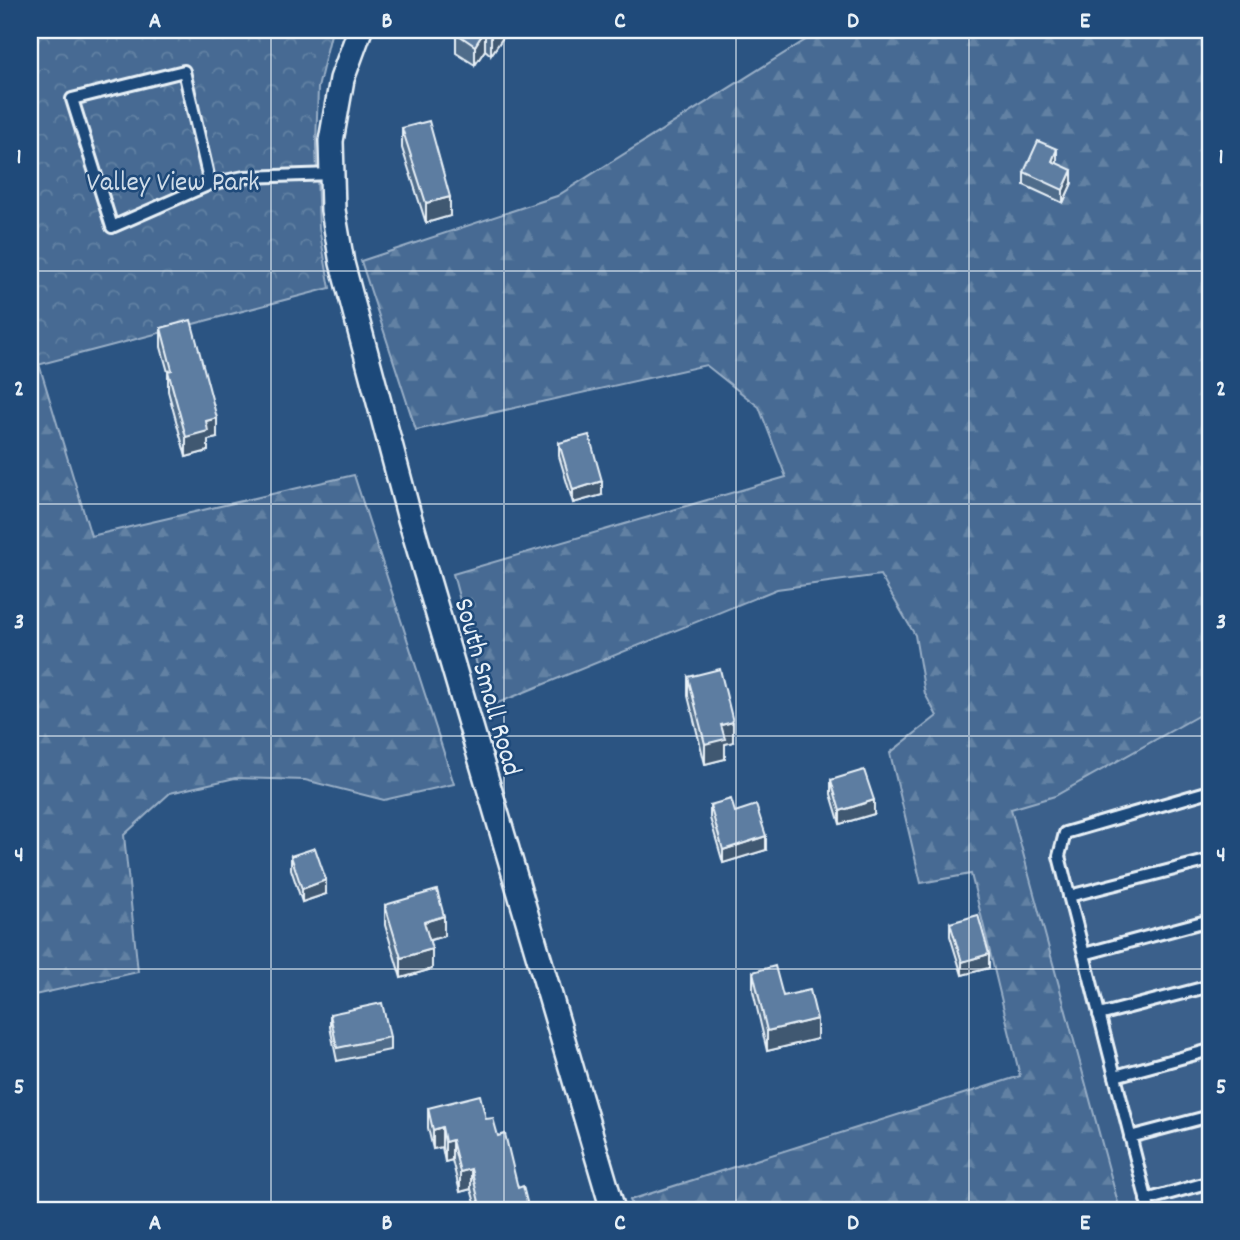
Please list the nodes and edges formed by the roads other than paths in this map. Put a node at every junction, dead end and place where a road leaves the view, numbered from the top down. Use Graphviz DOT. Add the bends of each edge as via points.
graph roads {
  1 [pos="360,30"];
  2 [pos="332,174"];
  3 [pos="210,184"];
  4 [pos="1210,791"];
  5 [pos="1210,860"];
  6 [pos="1069,896"];
  7 [pos="1210,920"];
  8 [pos="1084,954"];
  9 [pos="1210,986"];
  10 [pos="1099,1015"];
  11 [pos="1210,1050"];
  12 [pos="1115,1076"];
  13 [pos="1210,1116"];
  14 [pos="1130,1137"];
  15 [pos="1210,1182"];
  16 [pos="1147,1205"];
  17 [pos="613,1210"];
  1 -- 2 [label="street, South Small Road" via="335,110"];
  2 -- 3 [label="lane" via="244,177"];
  2 -- 17 [label="street, South Small Road" via="332,210 342,263 407,505"];
  3 -- 3 [label="lane" via="112,227 72,99 184,71"];
  4 -- 6 [label="lane" via="1065,833 1059,856"];
  5 -- 6 [label="lane"];
  6 -- 8 [label="lane"];
  7 -- 8 [label="lane"];
  8 -- 10 [label="lane"];
  9 -- 10 [label="lane"];
  10 -- 12 [label="lane"];
  11 -- 12 [label="lane"];
  12 -- 14 [label="lane"];
  13 -- 14 [label="lane"];
  14 -- 16 [label="lane"];
  15 -- 16 [label="lane"];
}
